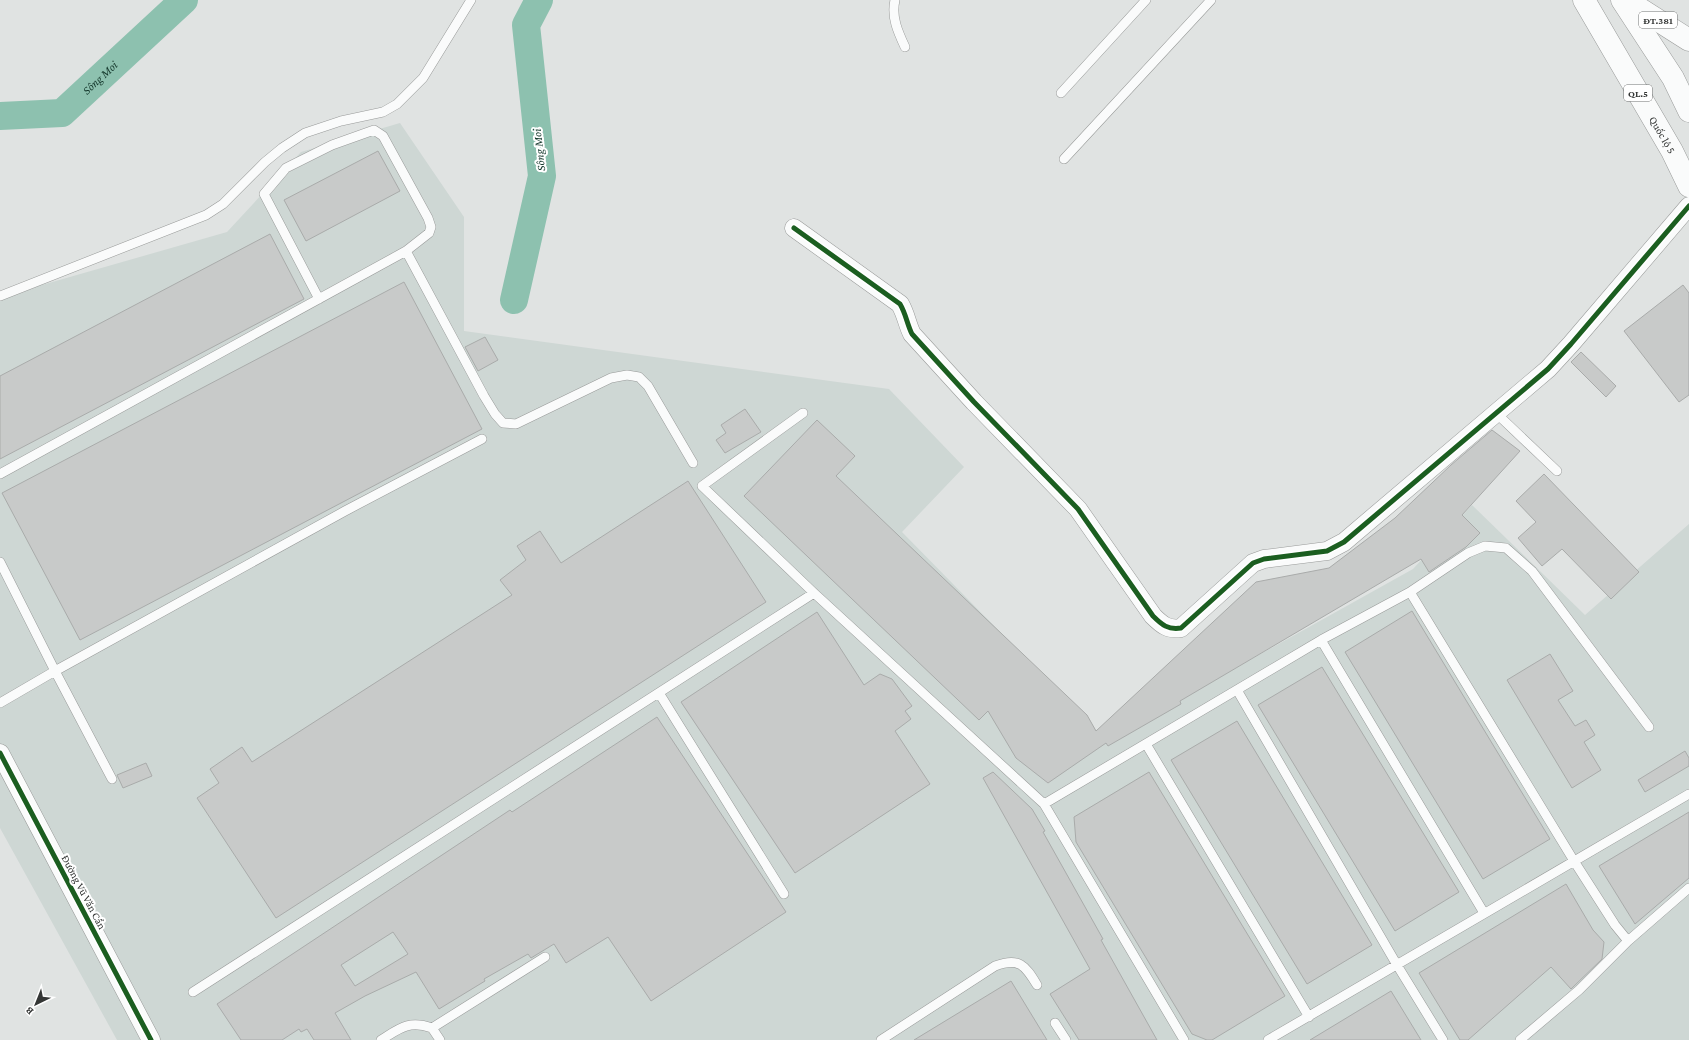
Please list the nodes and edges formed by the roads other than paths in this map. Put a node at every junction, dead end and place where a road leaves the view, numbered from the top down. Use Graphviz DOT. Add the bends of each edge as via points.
graph roads {
  1 [pos="471,0"];
  2 [pos="895,0"];
  3 [pos="1146,0"];
  4 [pos="1211,0"];
  5 [pos="1622,0"];
  6 [pos="1626,0"];
  7 [pos="1584,1"];
  8 [pos="1689,40"];
  9 [pos="905,47"];
  10 [pos="1061,93"];
  11 [pos="1689,110"];
  12 [pos="1064,159"];
  13 [pos="1689,186"];
  14 [pos="1689,206"];
  15 [pos="794,228"];
  16 [pos="406,251"];
  17 [pos="0,296"];
  18 [pos="319,299"];
  19 [pos="803,413"];
  20 [pos="1496,413"];
  21 [pos="482,439"];
  22 [pos="693,463"];
  23 [pos="1557,470"];
  24 [pos="0,474"];
  25 [pos="0,562"];
  26 [pos="1410,592"];
  27 [pos="814,593"];
  28 [pos="1321,640"];
  29 [pos="55,671"];
  30 [pos="1236,690"];
  31 [pos="659,693"];
  32 [pos="0,703"];
  33 [pos="1649,727"];
  34 [pos="1146,744"];
  35 [pos="0,753"];
  36 [pos="112,779"];
  37 [pos="1689,794"];
  38 [pos="1044,804"];
  39 [pos="1574,861"];
  40 [pos="1689,888"];
  41 [pos="784,894"];
  42 [pos="1484,913"];
  43 [pos="1628,941"];
  44 [pos="545,957"];
  45 [pos="1397,965"];
  46 [pos="1037,985"];
  47 [pos="193,992"];
  48 [pos="1308,1016"];
  49 [pos="1055,1023"];
  50 [pos="432,1028"];
  51 [pos="152,1040"];
  52 [pos="381,1040"];
  53 [pos="440,1040"];
  54 [pos="882,1040"];
  55 [pos="1066,1040"];
  56 [pos="1184,1040"];
  57 [pos="1268,1040"];
  58 [pos="1443,1040"];
  59 [pos="1520,1040"];
  1 -- 17 [label="lane" via="423,78 397,104 382,112 340,121 305,133 265,162 223,204 206,215"];
  2 -- 9 [label="lane" via="894,24"];
  3 -- 10 [label="lane"];
  4 -- 12 [label="lane"];
  5 -- 11 [label="main road" via="1673,78"];
  6 -- 8 [label="main road, ĐT.381"];
  7 -- 13 [label="main road, Quốc lộ 5 / QL.5" via="1672,151"];
  14 -- 20 [label="street" via="1572,344 1548,369"];
  15 -- 20 [label="street" via="900,304 906,313 912,334 1078,509 1153,616 1163,626 1172,629 1181,628 1253,563 1264,559 1327,551 1344,542"];
  16 -- 18 [label="lane"];
  16 -- 18 [label="lane" via="429,233 431,227 383,136 374,130 286,168 264,194"];
  16 -- 22 [label="lane" via="441,320 484,396 503,423 516,424 611,378 627,375 639,377 648,386"];
  18 -- 24 [label="lane"];
  19 -- 27 [label="lane" via="702,486"];
  20 -- 23 [label="lane"];
  21 -- 29 [label="lane" via="345,511"];
  25 -- 29 [label="lane"];
  26 -- 28 [label="lane"];
  26 -- 33 [label="lane" via="1468,553 1485,546 1506,548 1532,571"];
  26 -- 39 [label="lane"];
  27 -- 31 [label="lane"];
  27 -- 38 [label="lane"];
  28 -- 30 [label="lane"];
  28 -- 42 [label="lane"];
  29 -- 32 [label="lane"];
  29 -- 36 [label="lane"];
  30 -- 34 [label="lane"];
  30 -- 45 [label="lane"];
  31 -- 41 [label="lane"];
  31 -- 47 [label="lane"];
  34 -- 38 [label="lane"];
  34 -- 48 [label="lane"];
  35 -- 51 [label="street, Đường Vũ Văn Cẩn"];
  37 -- 39 [label="lane"];
  38 -- 56 [label="lane"];
  39 -- 42 [label="lane"];
  39 -- 43 [label="lane"];
  40 -- 43 [label="lane"];
  42 -- 45 [label="lane"];
  43 -- 59 [label="lane" via="1579,990"];
  44 -- 50 [label="lane"];
  45 -- 48 [label="lane"];
  45 -- 58 [label="lane"];
  46 -- 54 [label="lane" via="1027,968 1018,962 1006,962 995,966"];
  48 -- 57 [label="lane"];
  49 -- 55 [label="lane"];
  50 -- 52 [label="lane" via="420,1024 404,1026"];
  50 -- 53 [label="lane"];
}
